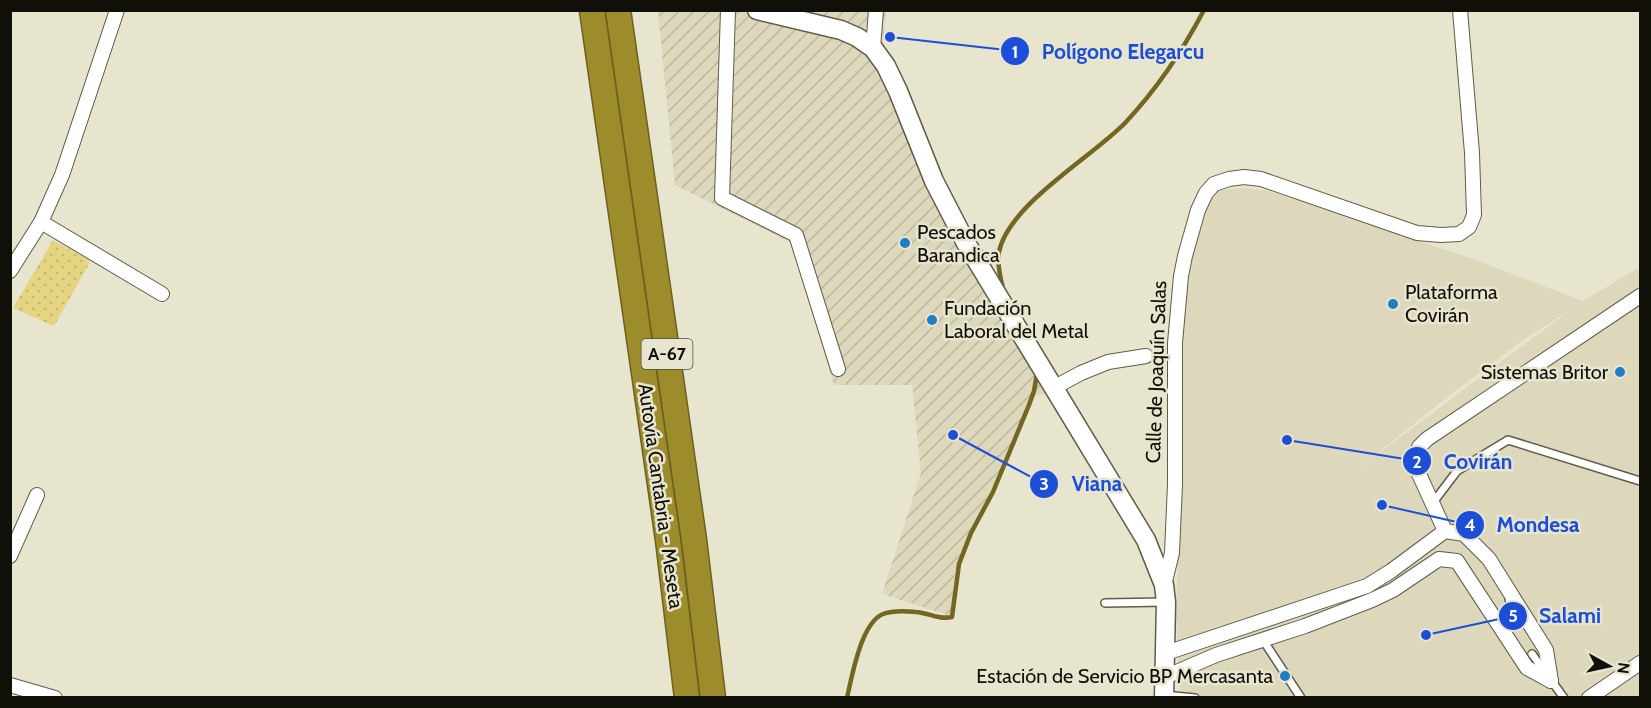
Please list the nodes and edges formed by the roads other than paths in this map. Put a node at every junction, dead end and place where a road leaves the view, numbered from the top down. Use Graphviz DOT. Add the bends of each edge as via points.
graph roads {
  1 [pos="117,10"];
  2 [pos="592,10"];
  3 [pos="728,10"];
  4 [pos="757,10"];
  5 [pos="876,10"];
  6 [pos="1460,10"];
  7 [pos="618,11"];
  8 [pos="873,48"];
  9 [pos="40,222"];
  10 [pos="10,271"];
  11 [pos="162,294"];
  12 [pos="1641,296"];
  13 [pos="1146,356"];
  14 [pos="838,369"];
  15 [pos="1054,387"];
  16 [pos="1641,481"];
  17 [pos="37,495"];
  18 [pos="1432,504"];
  19 [pos="1444,531"];
  20 [pos="10,556"];
  21 [pos="1508,588"];
  22 [pos="1165,593"];
  23 [pos="1105,603"];
  24 [pos="1485,603"];
  25 [pos="1263,640"];
  26 [pos="682,650"];
  27 [pos="1166,653"];
  28 [pos="1532,654"];
  29 [pos="1641,663"];
  30 [pos="1551,681"];
  31 [pos="10,685"];
  32 [pos="1164,690"];
  33 [pos="55,698"];
  34 [pos="680,698"];
  35 [pos="687,698"];
  36 [pos="713,698"];
  37 [pos="1195,698"];
  38 [pos="1301,698"];
  39 [pos="1564,698"];
  40 [pos="1589,698"];
  1 -- 9 [label="street" via="62,175"];
  2 -- 26 [label="highway, Autovía Cantabria - Meseta / A-67"];
  3 -- 14 [label="street" via="722,198 796,235"];
  4 -- 8 [label="street" via="841,30"];
  5 -- 8 [label="street"];
  6 -- 22 [label="street, Calle de Joaquín Salas" via="1472,153 1474,215 1469,227 1459,234 1417,233 1261,179 1229,179 1214,184 1206,193 1181,276 1175,343 1172,553"];
  7 -- 36 [label="highway, Autovía Cantabria - Meseta / A-67"];
  8 -- 15 [label="street" via="898,91 934,181 966,243"];
  9 -- 10 [label="street"];
  9 -- 11 [label="street"];
  12 -- 18 [label="street" via="1419,447 1414,463"];
  13 -- 15 [label="street, Calle de Joaquín Salas" via="1108,362"];
  15 -- 22 [label="street, Calle de Joaquín Salas" via="1146,540"];
  16 -- 18 [label="lane" via="1508,440 1456,471"];
  17 -- 20 [label="street"];
  18 -- 19 [label="street"];
  19 -- 21 [label="street" via="1464,534 1489,559"];
  19 -- 27 [label="street" via="1367,586"];
  21 -- 24 [label="lane" via="1513,627"];
  21 -- 30 [label="street" via="1546,650"];
  22 -- 23 [label="lane"];
  22 -- 27 [label="street, Calle de Joaquín Salas"];
  24 -- 25 [label="street" via="1457,561 1439,559 1372,600"];
  24 -- 30 [label="street" via="1527,668"];
  25 -- 32 [label="street" via="1216,655"];
  25 -- 38 [label="lane"];
  26 -- 34 [label="highway"];
  26 -- 35 [label="highway, Autovía Cantabria - Meseta / A-67"];
  27 -- 32 [label="street, Calle de Joaquín Salas"];
  28 -- 30 [label="lane"];
  29 -- 40 [label="street"];
  30 -- 39 [label="lane"];
  31 -- 33 [label="street"];
  32 -- 37 [label="lane"];
}
